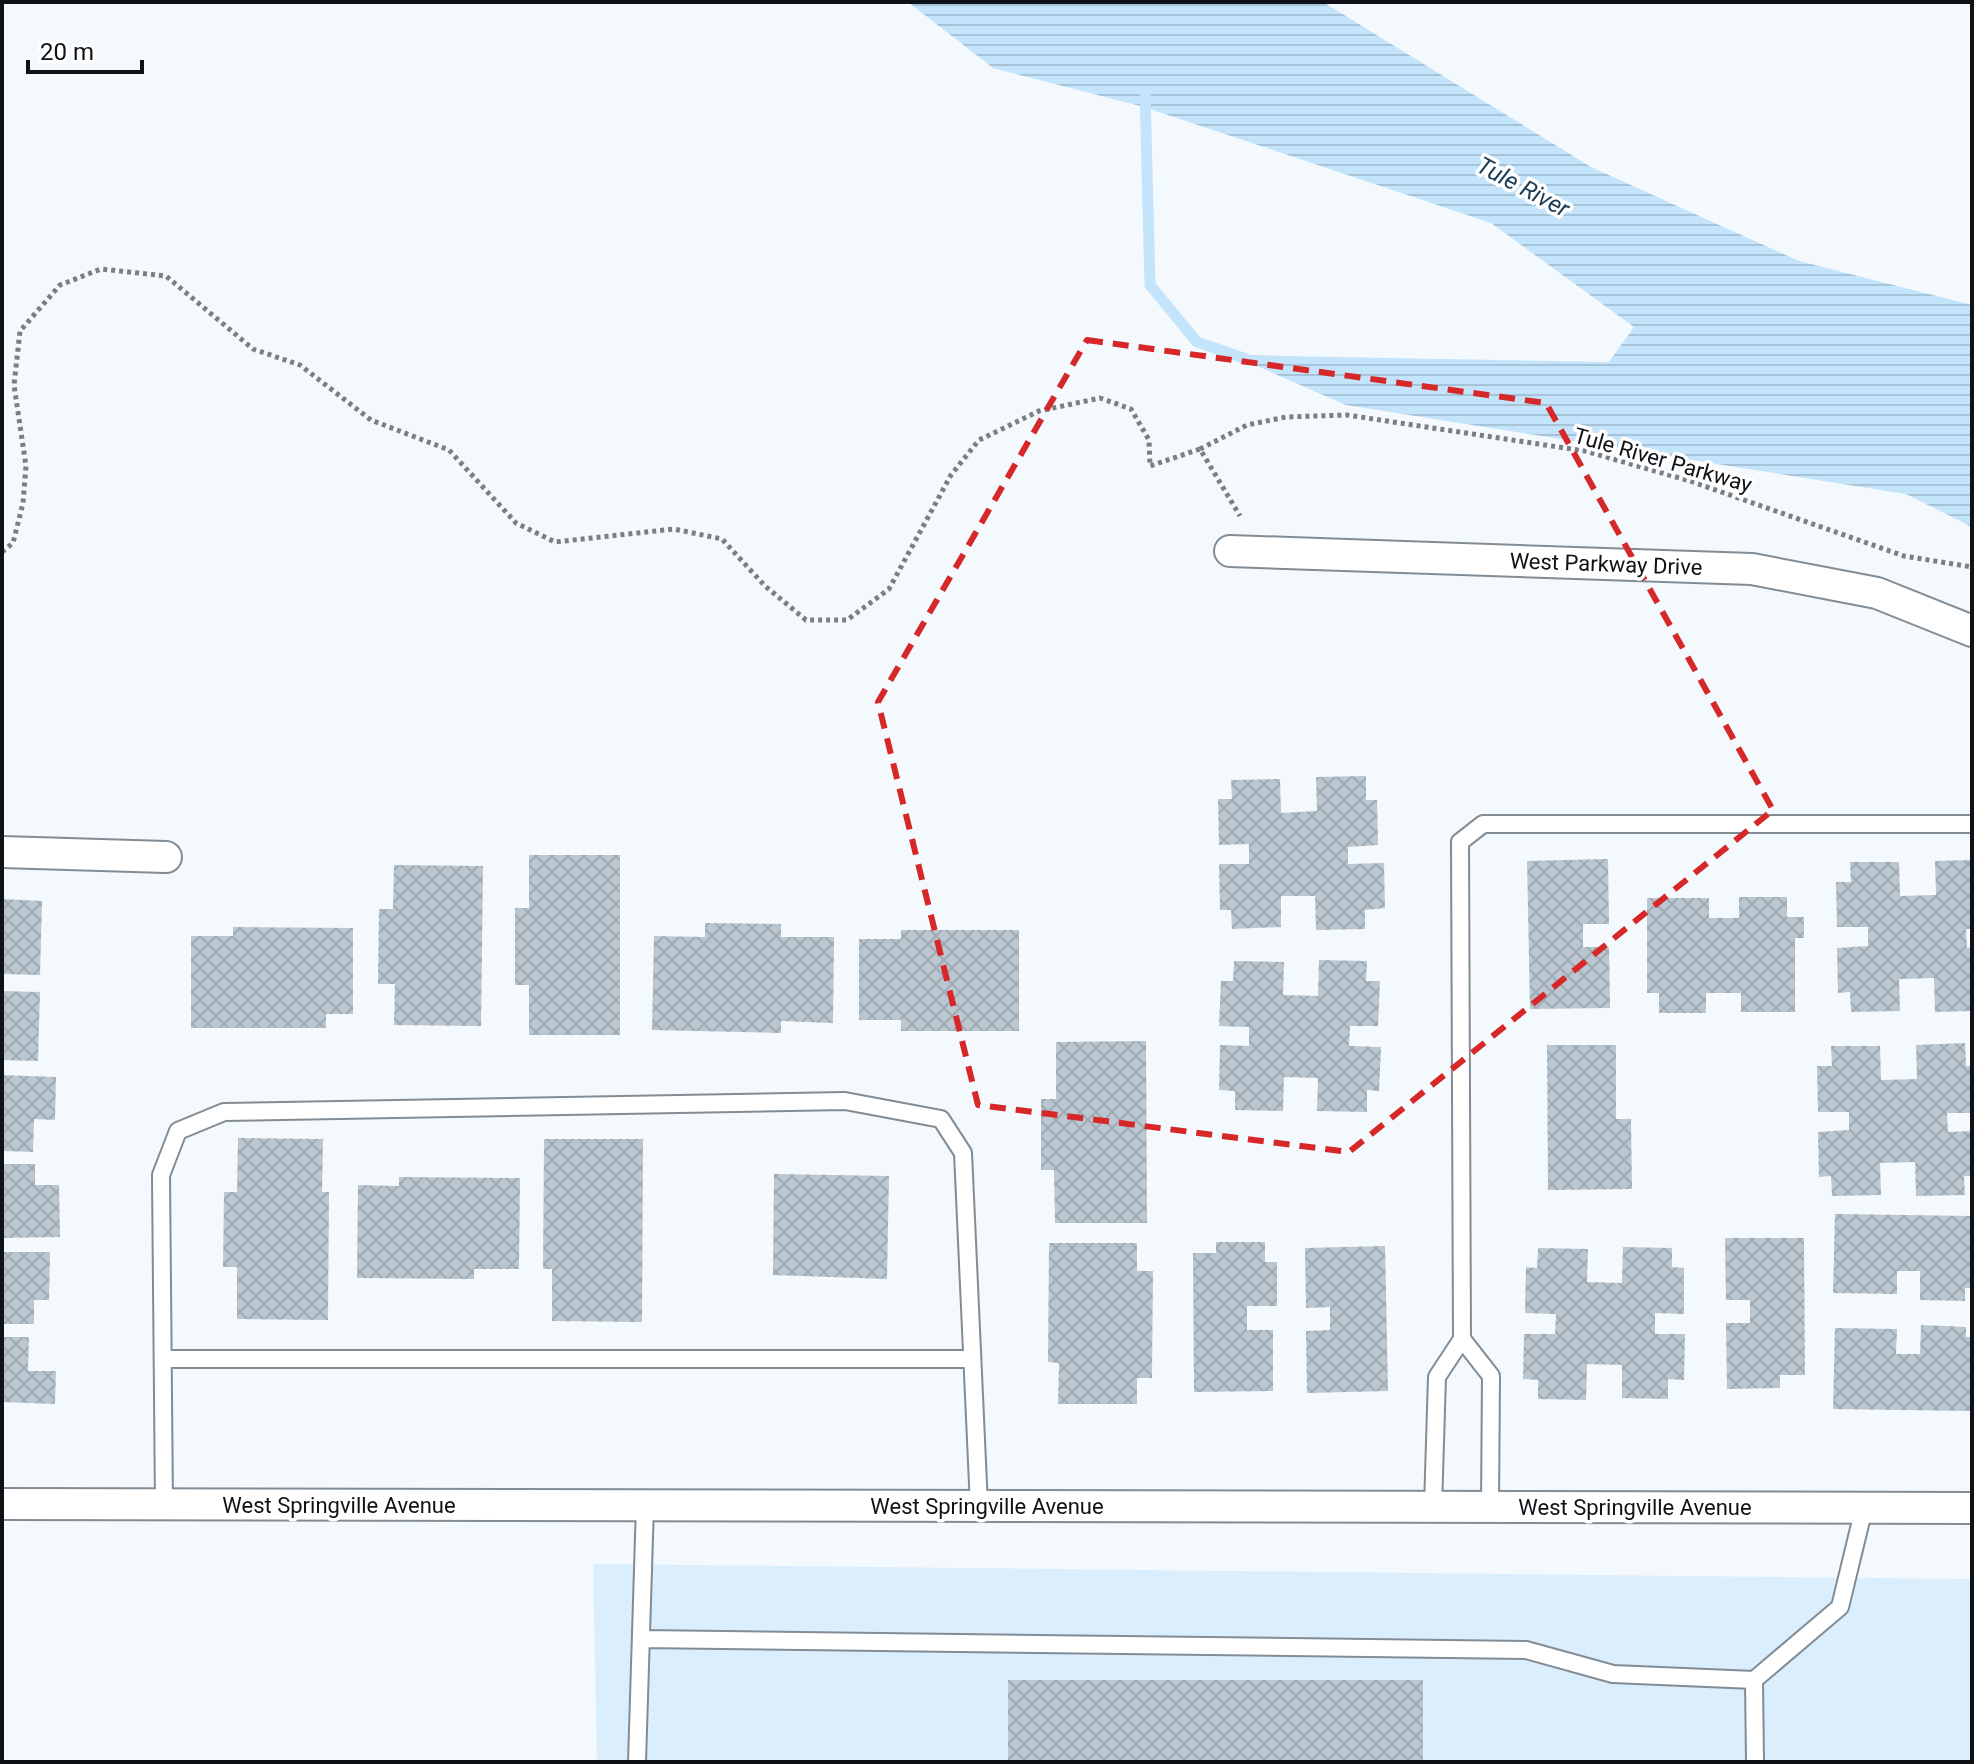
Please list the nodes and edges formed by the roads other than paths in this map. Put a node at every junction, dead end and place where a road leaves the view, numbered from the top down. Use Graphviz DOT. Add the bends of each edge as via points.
graph roads {
  1 [pos="1230,551"];
  2 [pos="1972,631"];
  3 [pos="1972,824"];
  4 [pos="2,852"];
  5 [pos="166,857"];
  6 [pos="1462,1339"];
  7 [pos="163,1359"];
  8 [pos="972,1359"];
  9 [pos="2,1504"];
  10 [pos="164,1505"];
  11 [pos="645,1505"];
  12 [pos="979,1506"];
  13 [pos="1490,1506"];
  14 [pos="1433,1507"];
  15 [pos="1864,1508"];
  16 [pos="1972,1508"];
  17 [pos="641,1639"];
  18 [pos="1754,1680"];
  19 [pos="637,1762"];
  20 [pos="1755,1762"];
  1 -- 2 [label="street, West Parkway Drive" via="1752,569 1877,593"];
  3 -- 6 [label="lane" via="1483,824 1460,842"];
  4 -- 5 [label="street"];
  6 -- 13 [label="lane" via="1491,1376"];
  6 -- 14 [label="lane" via="1437,1377"];
  7 -- 8 [label="lane"];
  7 -- 8 [label="lane" via="161,1175 178,1131 224,1112 845,1101 941,1119 963,1153"];
  7 -- 10 [label="lane"];
  8 -- 12 [label="lane"];
  9 -- 10 [label="street, West Springville Avenue"];
  10 -- 11 [label="street, West Springville Avenue"];
  11 -- 12 [label="street, West Springville Avenue"];
  11 -- 17 [label="lane"];
  12 -- 14 [label="street, West Springville Avenue"];
  13 -- 14 [label="street, West Springville Avenue"];
  13 -- 15 [label="street, West Springville Avenue"];
  15 -- 16 [label="street, West Springville Avenue"];
  15 -- 18 [label="lane" via="1840,1607"];
  17 -- 18 [label="lane" via="1526,1650 1613,1674"];
  17 -- 19 [label="lane"];
  18 -- 20 [label="lane"];
}
